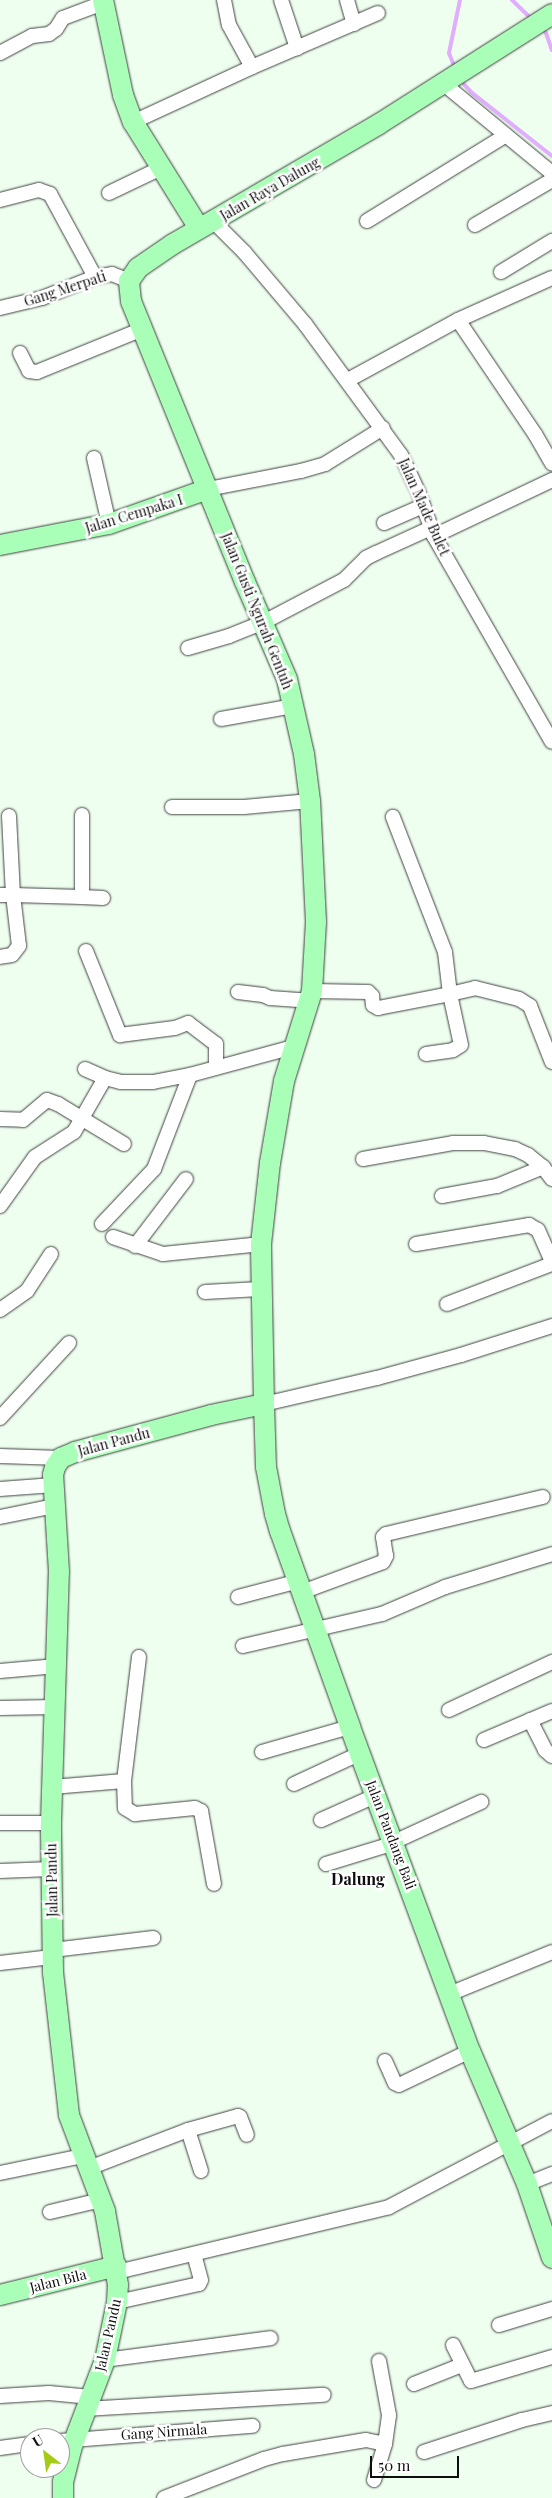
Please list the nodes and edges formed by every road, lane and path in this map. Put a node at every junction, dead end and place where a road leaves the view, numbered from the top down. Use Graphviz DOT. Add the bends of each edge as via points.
graph roads {
  1 [pos="224,0"];
  2 [pos="281,0"];
  3 [pos="348,0"];
  4 [pos="103,2"];
  5 [pos="378,14"];
  6 [pos="551,14"];
  7 [pos="354,24"];
  8 [pos="297,48"];
  9 [pos="0,53"];
  10 [pos="252,67"];
  11 [pos="444,84"];
  12 [pos="133,122"];
  13 [pos="506,135"];
  14 [pos="161,168"];
  15 [pos="552,173"];
  16 [pos="552,180"];
  17 [pos="109,192"];
  18 [pos="0,200"];
  19 [pos="367,222"];
  20 [pos="206,225"];
  21 [pos="475,225"];
  22 [pos="552,241"];
  23 [pos="501,272"];
  24 [pos="95,277"];
  25 [pos="552,278"];
  26 [pos="129,281"];
  27 [pos="0,308"];
  28 [pos="458,320"];
  29 [pos="143,329"];
  30 [pos="20,353"];
  31 [pos="348,380"];
  32 [pos="383,428"];
  33 [pos="94,458"];
  34 [pos="552,463"];
  35 [pos="552,480"];
  36 [pos="208,489"];
  37 [pos="423,506"];
  38 [pos="384,523"];
  39 [pos="109,524"];
  40 [pos="433,532"];
  41 [pos="0,545"];
  42 [pos="262,623"];
  43 [pos="188,648"];
  44 [pos="293,706"];
  45 [pos="221,719"];
  46 [pos="552,742"];
  47 [pos="310,801"];
  48 [pos="172,807"];
  49 [pos="82,815"];
  50 [pos="9,816"];
  51 [pos="392,816"];
  52 [pos="6,895"];
  53 [pos="82,897"];
  54 [pos="103,898"];
  55 [pos="86,952"];
  56 [pos="0,957"];
  57 [pos="238,992"];
  58 [pos="450,994"];
  59 [pos="311,996"];
  60 [pos="293,1047"];
  61 [pos="426,1054"];
  62 [pos="552,1062"];
  63 [pos="216,1066"];
  64 [pos="85,1069"];
  65 [pos="190,1075"];
  66 [pos="105,1078"];
  67 [pos="83,1118"];
  68 [pos="0,1120"];
  69 [pos="124,1144"];
  70 [pos="363,1159"];
  71 [pos="543,1167"];
  72 [pos="186,1179"];
  73 [pos="552,1179"];
  74 [pos="442,1196"];
  75 [pos="0,1206"];
  76 [pos="102,1224"];
  77 [pos="113,1237"];
  78 [pos="261,1244"];
  79 [pos="416,1244"];
  80 [pos="135,1246"];
  81 [pos="51,1254"];
  82 [pos="552,1263"];
  83 [pos="260,1289"];
  84 [pos="205,1292"];
  85 [pos="447,1304"];
  86 [pos="0,1310"];
  87 [pos="552,1326"];
  88 [pos="69,1343"];
  89 [pos="264,1402"];
  90 [pos="0,1418"];
  91 [pos="0,1456"];
  92 [pos="61,1458"];
  93 [pos="54,1485"];
  94 [pos="0,1489"];
  95 [pos="543,1497"];
  96 [pos="54,1506"];
  97 [pos="0,1516"];
  98 [pos="552,1554"];
  99 [pos="300,1586"];
  100 [pos="238,1597"];
  101 [pos="316,1629"];
  102 [pos="243,1646"];
  103 [pos="139,1657"];
  104 [pos="552,1662"];
  105 [pos="57,1666"];
  106 [pos="0,1671"];
  107 [pos="55,1707"];
  108 [pos="0,1708"];
  109 [pos="449,1710"];
  110 [pos="552,1710"];
  111 [pos="530,1720"];
  112 [pos="350,1727"];
  113 [pos="484,1740"];
  114 [pos="262,1752"];
  115 [pos="361,1753"];
  116 [pos="552,1756"];
  117 [pos="124,1781"];
  118 [pos="294,1784"];
  119 [pos="52,1787"];
  120 [pos="375,1796"];
  121 [pos="481,1802"];
  122 [pos="321,1820"];
  123 [pos="0,1823"];
  124 [pos="51,1823"];
  125 [pos="394,1842"];
  126 [pos="326,1864"];
  127 [pos="51,1869"];
  128 [pos="0,1871"];
  129 [pos="214,1884"];
  130 [pos="153,1938"];
  131 [pos="552,1952"];
  132 [pos="53,1953"];
  133 [pos="0,1962"];
  134 [pos="450,1994"];
  135 [pos="470,2052"];
  136 [pos="385,2061"];
  137 [pos="552,2121"];
  138 [pos="188,2130"];
  139 [pos="247,2135"];
  140 [pos="508,2143"];
  141 [pos="86,2162"];
  142 [pos="201,2170"];
  143 [pos="0,2173"];
  144 [pos="552,2174"];
  145 [pos="527,2184"];
  146 [pos="101,2200"];
  147 [pos="50,2212"];
  148 [pos="195,2257"];
  149 [pos="552,2258"];
  150 [pos="116,2269"];
  151 [pos="0,2295"];
  152 [pos="118,2302"];
  153 [pos="552,2309"];
  154 [pos="499,2326"];
  155 [pos="271,2338"];
  156 [pos="453,2345"];
  157 [pos="552,2356"];
  158 [pos="105,2360"];
  159 [pos="380,2361"];
  160 [pos="462,2365"];
  161 [pos="414,2384"];
  162 [pos="324,2395"];
  163 [pos="0,2396"];
  164 [pos="88,2403"];
  165 [pos="552,2413"];
  166 [pos="252,2426"];
  167 [pos="70,2436"];
  168 [pos="70,2440"];
  169 [pos="385,2444"];
  170 [pos="20,2445"];
  171 [pos="0,2448"];
  172 [pos="424,2452"];
  173 [pos="65,2478"];
  174 [pos="374,2480"];
  175 [pos="62,2498"];
  176 [pos="164,2498"];
  1 -- 10 [label="street" via="229,25"];
  2 -- 8 [label="street"];
  3 -- 7 [label="street"];
  4 -- 9 [label="street" via="63,18 49,34 32,36"];
  4 -- 12 [label="main road" via="123,95"];
  5 -- 7 [label="street"];
  6 -- 11 [label="main road, Jalan Raya Dalung"];
  7 -- 8 [label="street"];
  8 -- 10 [label="street"];
  10 -- 12 [label="street"];
  11 -- 13 [label="street"];
  11 -- 20 [label="main road, Jalan Raya Dalung"];
  12 -- 14 [label="main road"];
  13 -- 15 [label="street"];
  13 -- 19 [label="street"];
  14 -- 17 [label="street"];
  14 -- 20 [label="main road"];
  16 -- 21 [label="street"];
  18 -- 24 [label="street" via="39,190 50,194"];
  20 -- 26 [label="main road" via="145,262"];
  20 -- 31 [label="street, Jalan Made Bulet" via="286,302"];
  22 -- 23 [label="street"];
  24 -- 26 [label="street, Gang Merpati" via="112,274"];
  24 -- 27 [label="street, Gang Merpati" via="42,298"];
  25 -- 28 [label="street"];
  26 -- 29 [label="main road, Jalan Gusti Ngurah Gentuh" via="130,295"];
  28 -- 31 [label="street"];
  28 -- 34 [label="street"];
  29 -- 30 [label="street" via="37,372 29,371"];
  29 -- 36 [label="main road, Jalan Gusti Ngurah Gentuh"];
  31 -- 32 [label="street, Jalan Made Bulet"];
  32 -- 36 [label="street" via="325,464"];
  32 -- 37 [label="street, Jalan Made Bulet" via="408,466"];
  33 -- 39 [label="street"];
  35 -- 40 [label="street"];
  36 -- 39 [label="main road, Jalan Cempaka I"];
  36 -- 42 [label="main road, Jalan Gusti Ngurah Gentuh"];
  37 -- 38 [label="street"];
  37 -- 40 [label="street, Jalan Made Bulet"];
  39 -- 41 [label="main road, Jalan Cempaka I"];
  40 -- 42 [label="street" via="376,552 344,580"];
  40 -- 46 [label="street, Jalan Made Bulet"];
  42 -- 43 [label="street"];
  42 -- 44 [label="main road, Jalan Gusti Ngurah Gentuh" via="287,680"];
  44 -- 45 [label="street"];
  44 -- 47 [label="main road, Jalan Gusti Ngurah Gentuh"];
  47 -- 48 [label="street"];
  47 -- 59 [label="main road, Jalan Gusti Ngurah Gentuh" via="316,913"];
  49 -- 53 [label="street"];
  50 -- 52 [label="street"];
  51 -- 58 [label="street" via="445,952"];
  52 -- 53 [label="street"];
  52 -- 56 [label="street" via="19,946 12,955"];
  53 -- 54 [label="street"];
  55 -- 63 [label="street" via="120,1035 175,1028 188,1023 216,1044"];
  57 -- 59 [label="street" via="270,998"];
  58 -- 59 [label="street" via="378,1008 372,1006 372,996 368,992"];
  58 -- 61 [label="street" via="460,1045 453,1050"];
  58 -- 62 [label="street" via="475,988 523,1000 530,1006"];
  59 -- 60 [label="main road, Jalan Gusti Ngurah Gentuh"];
  60 -- 63 [label="street"];
  60 -- 78 [label="main road, Jalan Gusti Ngurah Gentuh" via="270,1163"];
  63 -- 65 [label="street"];
  64 -- 66 [label="street"];
  65 -- 66 [label="street" via="136,1083"];
  65 -- 76 [label="street" via="154,1169"];
  66 -- 67 [label="street"];
  67 -- 68 [label="street" via="47,1100 23,1120"];
  67 -- 69 [label="street"];
  67 -- 75 [label="street" via="68,1136 35,1157"];
  70 -- 71 [label="street" via="445,1144 484,1143 515,1149"];
  71 -- 73 [label="street"];
  71 -- 74 [label="street" via="497,1186"];
  72 -- 80 [label="street"];
  77 -- 80 [label="street"];
  78 -- 80 [label="street" via="163,1254"];
  78 -- 83 [label="main road, Jalan Gusti Ngurah Gentuh"];
  79 -- 82 [label="street" via="529,1225 538,1230"];
  81 -- 86 [label="street" via="27,1291"];
  82 -- 85 [label="street"];
  83 -- 84 [label="street"];
  83 -- 89 [label="main road, Jalan Gusti Ngurah Gentuh"];
  87 -- 89 [label="street, Jalan Pandu" via="377,1378"];
  88 -- 90 [label="street"];
  89 -- 92 [label="main road, Jalan Pandu"];
  89 -- 99 [label="main road, Jalan Pandang Bali" via="266,1467 275,1514"];
  91 -- 92 [label="street"];
  92 -- 93 [label="main road, Jalan Pandu" via="55,1467"];
  93 -- 94 [label="street"];
  93 -- 96 [label="main road, Jalan Pandu"];
  95 -- 99 [label="street" via="386,1534 383,1539 386,1560 380,1564"];
  96 -- 97 [label="street"];
  96 -- 105 [label="main road, Jalan Pandu" via="59,1572"];
  98 -- 101 [label="street" via="445,1587 388,1612"];
  99 -- 100 [label="street"];
  99 -- 101 [label="main road, Jalan Pandang Bali"];
  101 -- 102 [label="street"];
  101 -- 112 [label="main road, Jalan Pandang Bali"];
  103 -- 117 [label="street"];
  104 -- 109 [label="street"];
  105 -- 106 [label="street"];
  105 -- 107 [label="main road, Jalan Pandu"];
  107 -- 108 [label="street"];
  107 -- 119 [label="main road, Jalan Pandu"];
  110 -- 111 [label="street"];
  111 -- 113 [label="street"];
  111 -- 116 [label="street" via="545,1750"];
  112 -- 114 [label="street"];
  112 -- 115 [label="main road, Jalan Pandang Bali"];
  115 -- 118 [label="street"];
  115 -- 120 [label="main road, Jalan Pandang Bali"];
  117 -- 119 [label="street"];
  117 -- 129 [label="street" via="124,1805 131,1813 196,1808 201,1811"];
  119 -- 124 [label="main road, Jalan Pandu"];
  120 -- 122 [label="street"];
  120 -- 125 [label="main road, Jalan Pandang Bali"];
  121 -- 125 [label="street"];
  123 -- 124 [label="street"];
  124 -- 127 [label="main road, Jalan Pandu"];
  125 -- 126 [label="street"];
  125 -- 134 [label="main road, Jalan Pandang Bali"];
  127 -- 128 [label="street"];
  127 -- 132 [label="main road, Jalan Pandu"];
  130 -- 132 [label="street"];
  131 -- 134 [label="street"];
  132 -- 133 [label="street"];
  132 -- 141 [label="main road, Jalan Pandu" via="69,2115"];
  134 -- 135 [label="main road, Jalan Pandang Bali"];
  135 -- 136 [label="street" via="399,2086"];
  135 -- 140 [label="main road, Jalan Pandang Bali"];
  137 -- 140 [label="street"];
  138 -- 139 [label="street" via="238,2116"];
  138 -- 141 [label="street"];
  138 -- 142 [label="street"];
  140 -- 145 [label="main road, Jalan Pandang Bali"];
  140 -- 150 [label="street" via="377,2211"];
  141 -- 143 [label="street"];
  141 -- 146 [label="main road, Jalan Pandu"];
  144 -- 145 [label="street"];
  145 -- 149 [label="main road, Jalan Pandang Bali"];
  146 -- 147 [label="street"];
  146 -- 150 [label="main road, Jalan Pandu"];
  148 -- 152 [label="street" via="201,2280 199,2284"];
  150 -- 151 [label="main road, Jalan Bila"];
  150 -- 152 [label="main road, Jalan Pandu"];
  152 -- 158 [label="main road, Jalan Pandu"];
  153 -- 154 [label="street"];
  155 -- 158 [label="street"];
  156 -- 160 [label="street"];
  157 -- 160 [label="street" via="471,2381"];
  158 -- 164 [label="main road, Jalan Pandu"];
  159 -- 169 [label="street" via="389,2414"];
  160 -- 161 [label="street"];
  162 -- 164 [label="street"];
  163 -- 164 [label="street" via="49,2393"];
  164 -- 167 [label="main road, Jalan Pandu"];
  165 -- 172 [label="street"];
  166 -- 168 [label="street, Gang Nirmala"];
  169 -- 174 [label="street"];
  169 -- 176 [label="street" via="366,2440 283,2454"];
  170 -- 171 [label="street"];
  173 -- 175 [label="main road, Jalan Pandu"];
}
